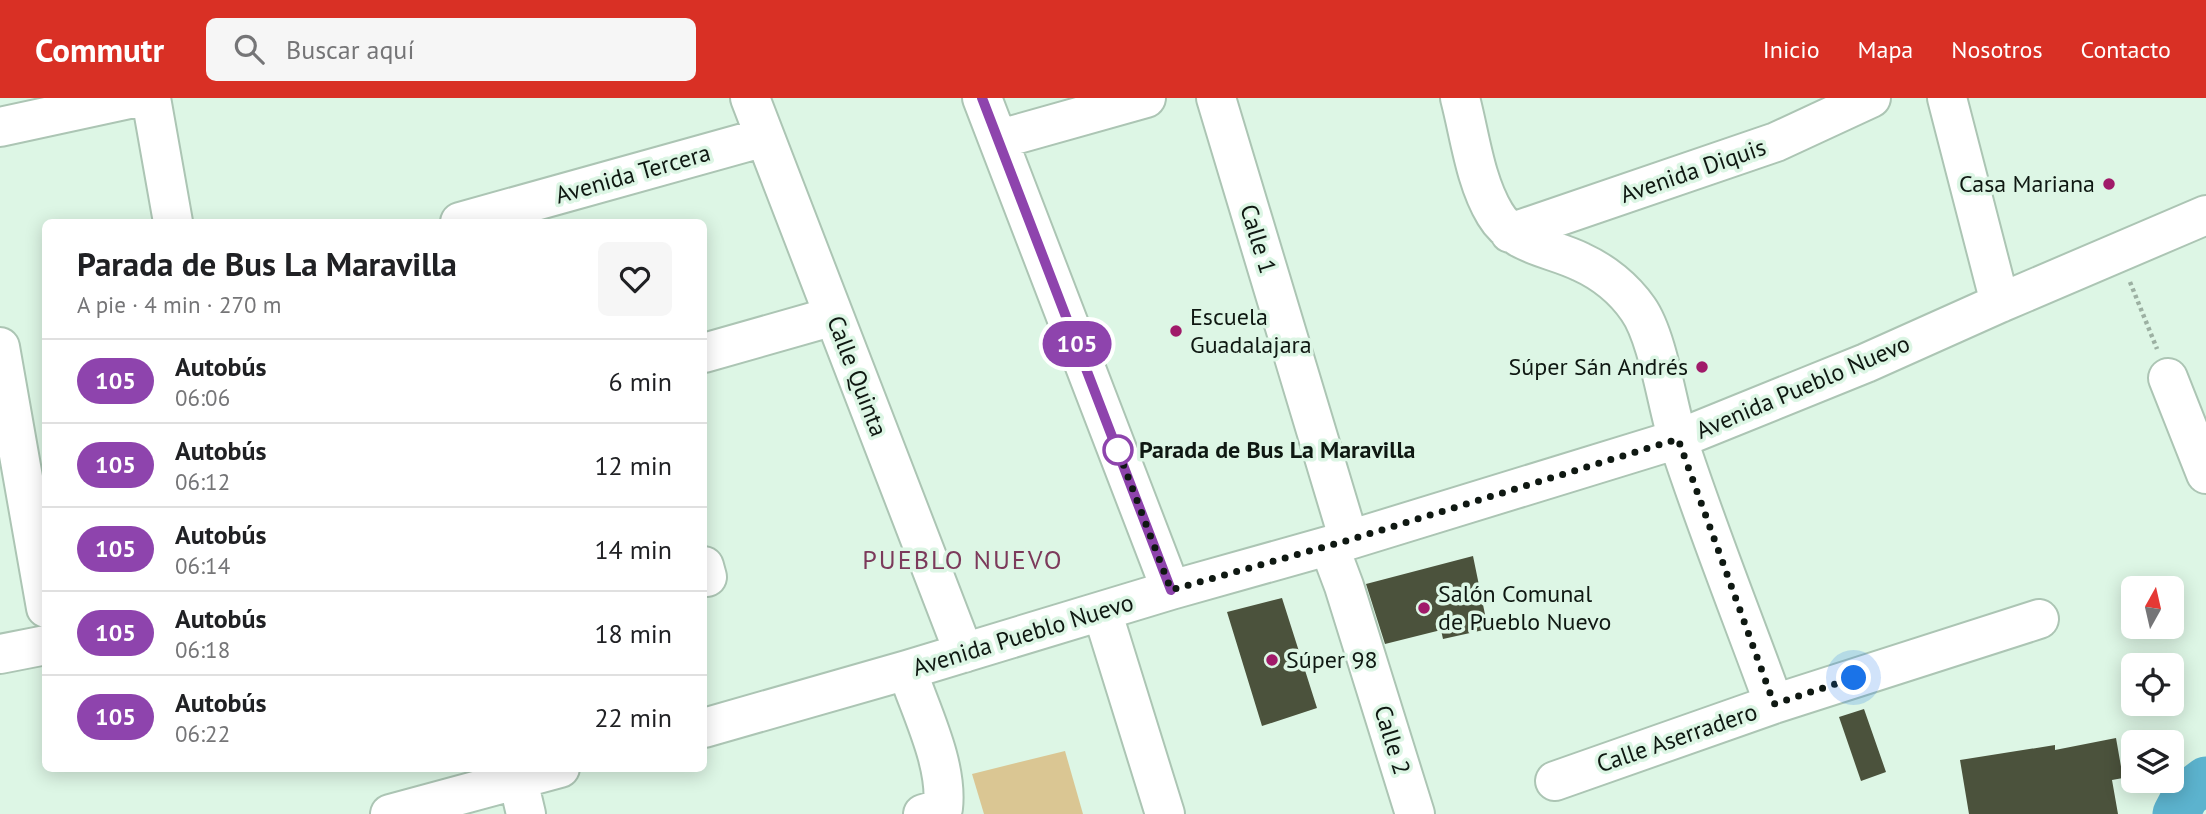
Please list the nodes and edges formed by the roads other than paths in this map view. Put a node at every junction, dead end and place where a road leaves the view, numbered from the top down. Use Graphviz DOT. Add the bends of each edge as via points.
graph roads {
  1 [pos="134,98"];
  2 [pos="151,98"];
  3 [pos="750,98"];
  4 [pos="982,98"];
  5 [pos="1146,98"];
  6 [pos="1216,98"];
  7 [pos="1460,98"];
  8 [pos="1871,98"];
  9 [pos="1947,98"];
  10 [pos="0,127"];
  11 [pos="765,137"];
  12 [pos="1000,139"];
  13 [pos="2206,215"];
  14 [pos="172,219"];
  15 [pos="471,219"];
  16 [pos="1510,233"];
  17 [pos="2000,303"];
  18 [pos="834,316"];
  19 [pos="0,347"];
  20 [pos="707,352"];
  21 [pos="2168,378"];
  22 [pos="1678,439"];
  23 [pos="2206,474"];
  24 [pos="1339,543"];
  25 [pos="42,585"];
  26 [pos="1171,590"];
  27 [pos="1102,611"];
  28 [pos="2039,619"];
  29 [pos="42,646"];
  30 [pos="964,653"];
  31 [pos="0,654"];
  32 [pos="907,670"];
  33 [pos="1774,704"];
  34 [pos="707,727"];
  35 [pos="555,772"];
  36 [pos="1555,781"];
  37 [pos="522,797"];
  38 [pos="390,814"];
  39 [pos="923,814"];
  40 [pos="1165,814"];
  41 [pos="1415,814"];
  1 -- 10 [label="street"];
  2 -- 14 [label="street"];
  3 -- 11 [label="street, Calle Quinta"];
  4 -- 12 [label="street"];
  5 -- 12 [label="street"];
  6 -- 24 [label="street, Calle 1"];
  7 -- 16 [label="street" via="1483,189"];
  8 -- 16 [label="street, Avenida Diquis" via="1776,142"];
  9 -- 17 [label="street"];
  11 -- 15 [label="street, Avenida Tercera"];
  11 -- 18 [label="street, Calle Quinta"];
  12 -- 26 [label="street"];
  13 -- 17 [label="street, Avenida Pueblo Nuevo"];
  16 -- 22 [label="street" via="1581,261 1613,281 1639,310"];
  17 -- 22 [label="street, Avenida Pueblo Nuevo"];
  18 -- 20 [label="street"];
  18 -- 30 [label="street, Calle Quinta"];
  19 -- 25 [label="street"];
  21 -- 23 [label="street"];
  22 -- 24 [label="street, Avenida Pueblo Nuevo"];
  22 -- 33 [label="street"];
  24 -- 26 [label="street, Avenida Pueblo Nuevo"];
  24 -- 41 [label="street, Calle 2" via="1344,586"];
  26 -- 27 [label="street, Avenida Pueblo Nuevo"];
  27 -- 30 [label="street, Avenida Pueblo Nuevo"];
  27 -- 40 [label="street"];
  28 -- 33 [label="street, Calle Aserradero"];
  29 -- 31 [label="street"];
  30 -- 32 [label="street, Avenida Pueblo Nuevo"];
  32 -- 34 [label="street, Avenida Pueblo Nuevo"];
  32 -- 39 [label="street" via="942,770 943,808"];
  33 -- 36 [label="street, Calle Aserradero"];
  35 -- 37 [label="street"];
  37 -- 38 [label="street"];
}
